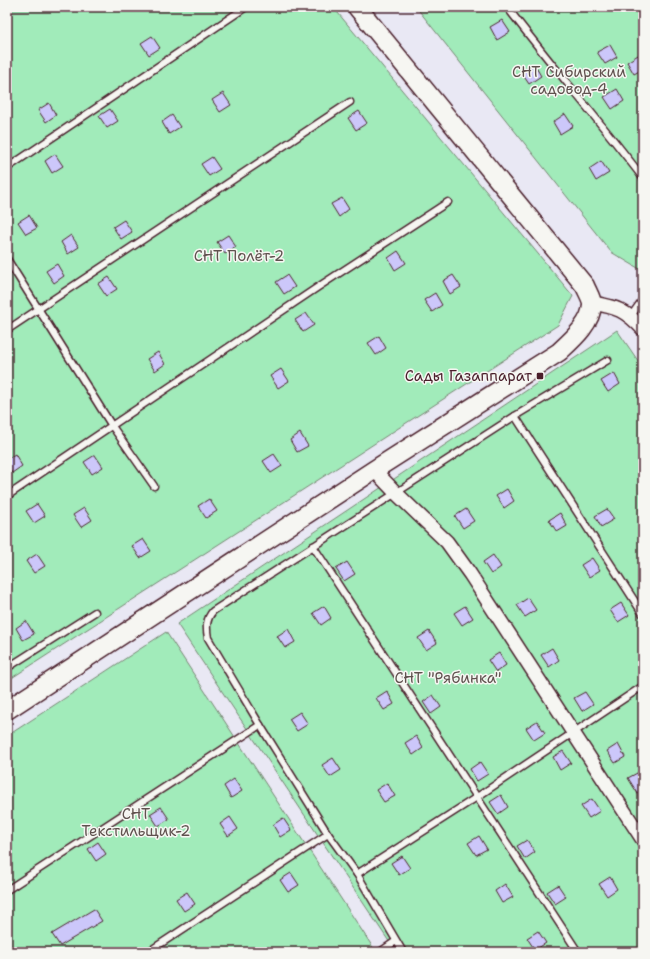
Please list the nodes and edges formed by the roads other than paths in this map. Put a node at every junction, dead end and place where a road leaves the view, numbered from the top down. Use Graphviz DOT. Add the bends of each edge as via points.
graph roads {
  1 [pos="246,7"];
  2 [pos="357,7"];
  3 [pos="507,7"];
  4 [pos="350,102"];
  5 [pos="7,168"];
  6 [pos="643,178"];
  7 [pos="448,202"];
  8 [pos="7,259"];
  9 [pos="643,299"];
  10 [pos="592,303"];
  11 [pos="39,309"];
  12 [pos="631,316"];
  13 [pos="643,329"];
  14 [pos="7,330"];
  15 [pos="608,360"];
  16 [pos="515,416"];
  17 [pos="112,426"];
  18 [pos="374,470"];
  19 [pos="154,486"];
  20 [pos="396,493"];
  21 [pos="7,496"];
  22 [pos="313,546"];
  23 [pos="95,612"];
  24 [pos="643,614"];
  25 [pos="7,668"];
  26 [pos="643,686"];
  27 [pos="7,710"];
  28 [pos="260,725"];
  29 [pos="572,732"];
  30 [pos="477,797"];
  31 [pos="328,834"];
  32 [pos="643,840"];
  33 [pos="357,874"];
  34 [pos="7,890"];
  35 [pos="396,941"];
  36 [pos="148,952"];
  37 [pos="380,952"];
  38 [pos="403,952"];
  39 [pos="578,952"];
  1 -- 5 [label="lane"];
  2 -- 10 [label="street" via="585,286"];
  3 -- 6 [label="lane"];
  4 -- 11 [label="lane"];
  7 -- 17 [label="lane"];
  8 -- 11 [label="lane"];
  9 -- 12 [label="lane"];
  10 -- 12 [label="street" via="611,306"];
  10 -- 18 [label="street" via="588,320 578,335 559,352"];
  11 -- 14 [label="lane"];
  11 -- 17 [label="lane"];
  12 -- 13 [label="street"];
  15 -- 16 [label="lane"];
  16 -- 20 [label="lane"];
  16 -- 24 [label="lane"];
  17 -- 19 [label="lane"];
  17 -- 21 [label="lane"];
  18 -- 20 [label="street"];
  18 -- 27 [label="street"];
  20 -- 22 [label="lane"];
  20 -- 29 [label="street" via="447,542"];
  22 -- 28 [label="lane" via="209,616 206,628 208,638"];
  22 -- 30 [label="lane"];
  23 -- 25 [label="lane"];
  26 -- 29 [label="lane"];
  28 -- 31 [label="lane"];
  28 -- 34 [label="lane"];
  29 -- 30 [label="lane"];
  29 -- 32 [label="street"];
  30 -- 33 [label="lane"];
  30 -- 39 [label="lane"];
  31 -- 33 [label="lane"];
  31 -- 36 [label="lane"];
  33 -- 35 [label="lane"];
  35 -- 37 [label="lane"];
  35 -- 38 [label="lane"];
}
